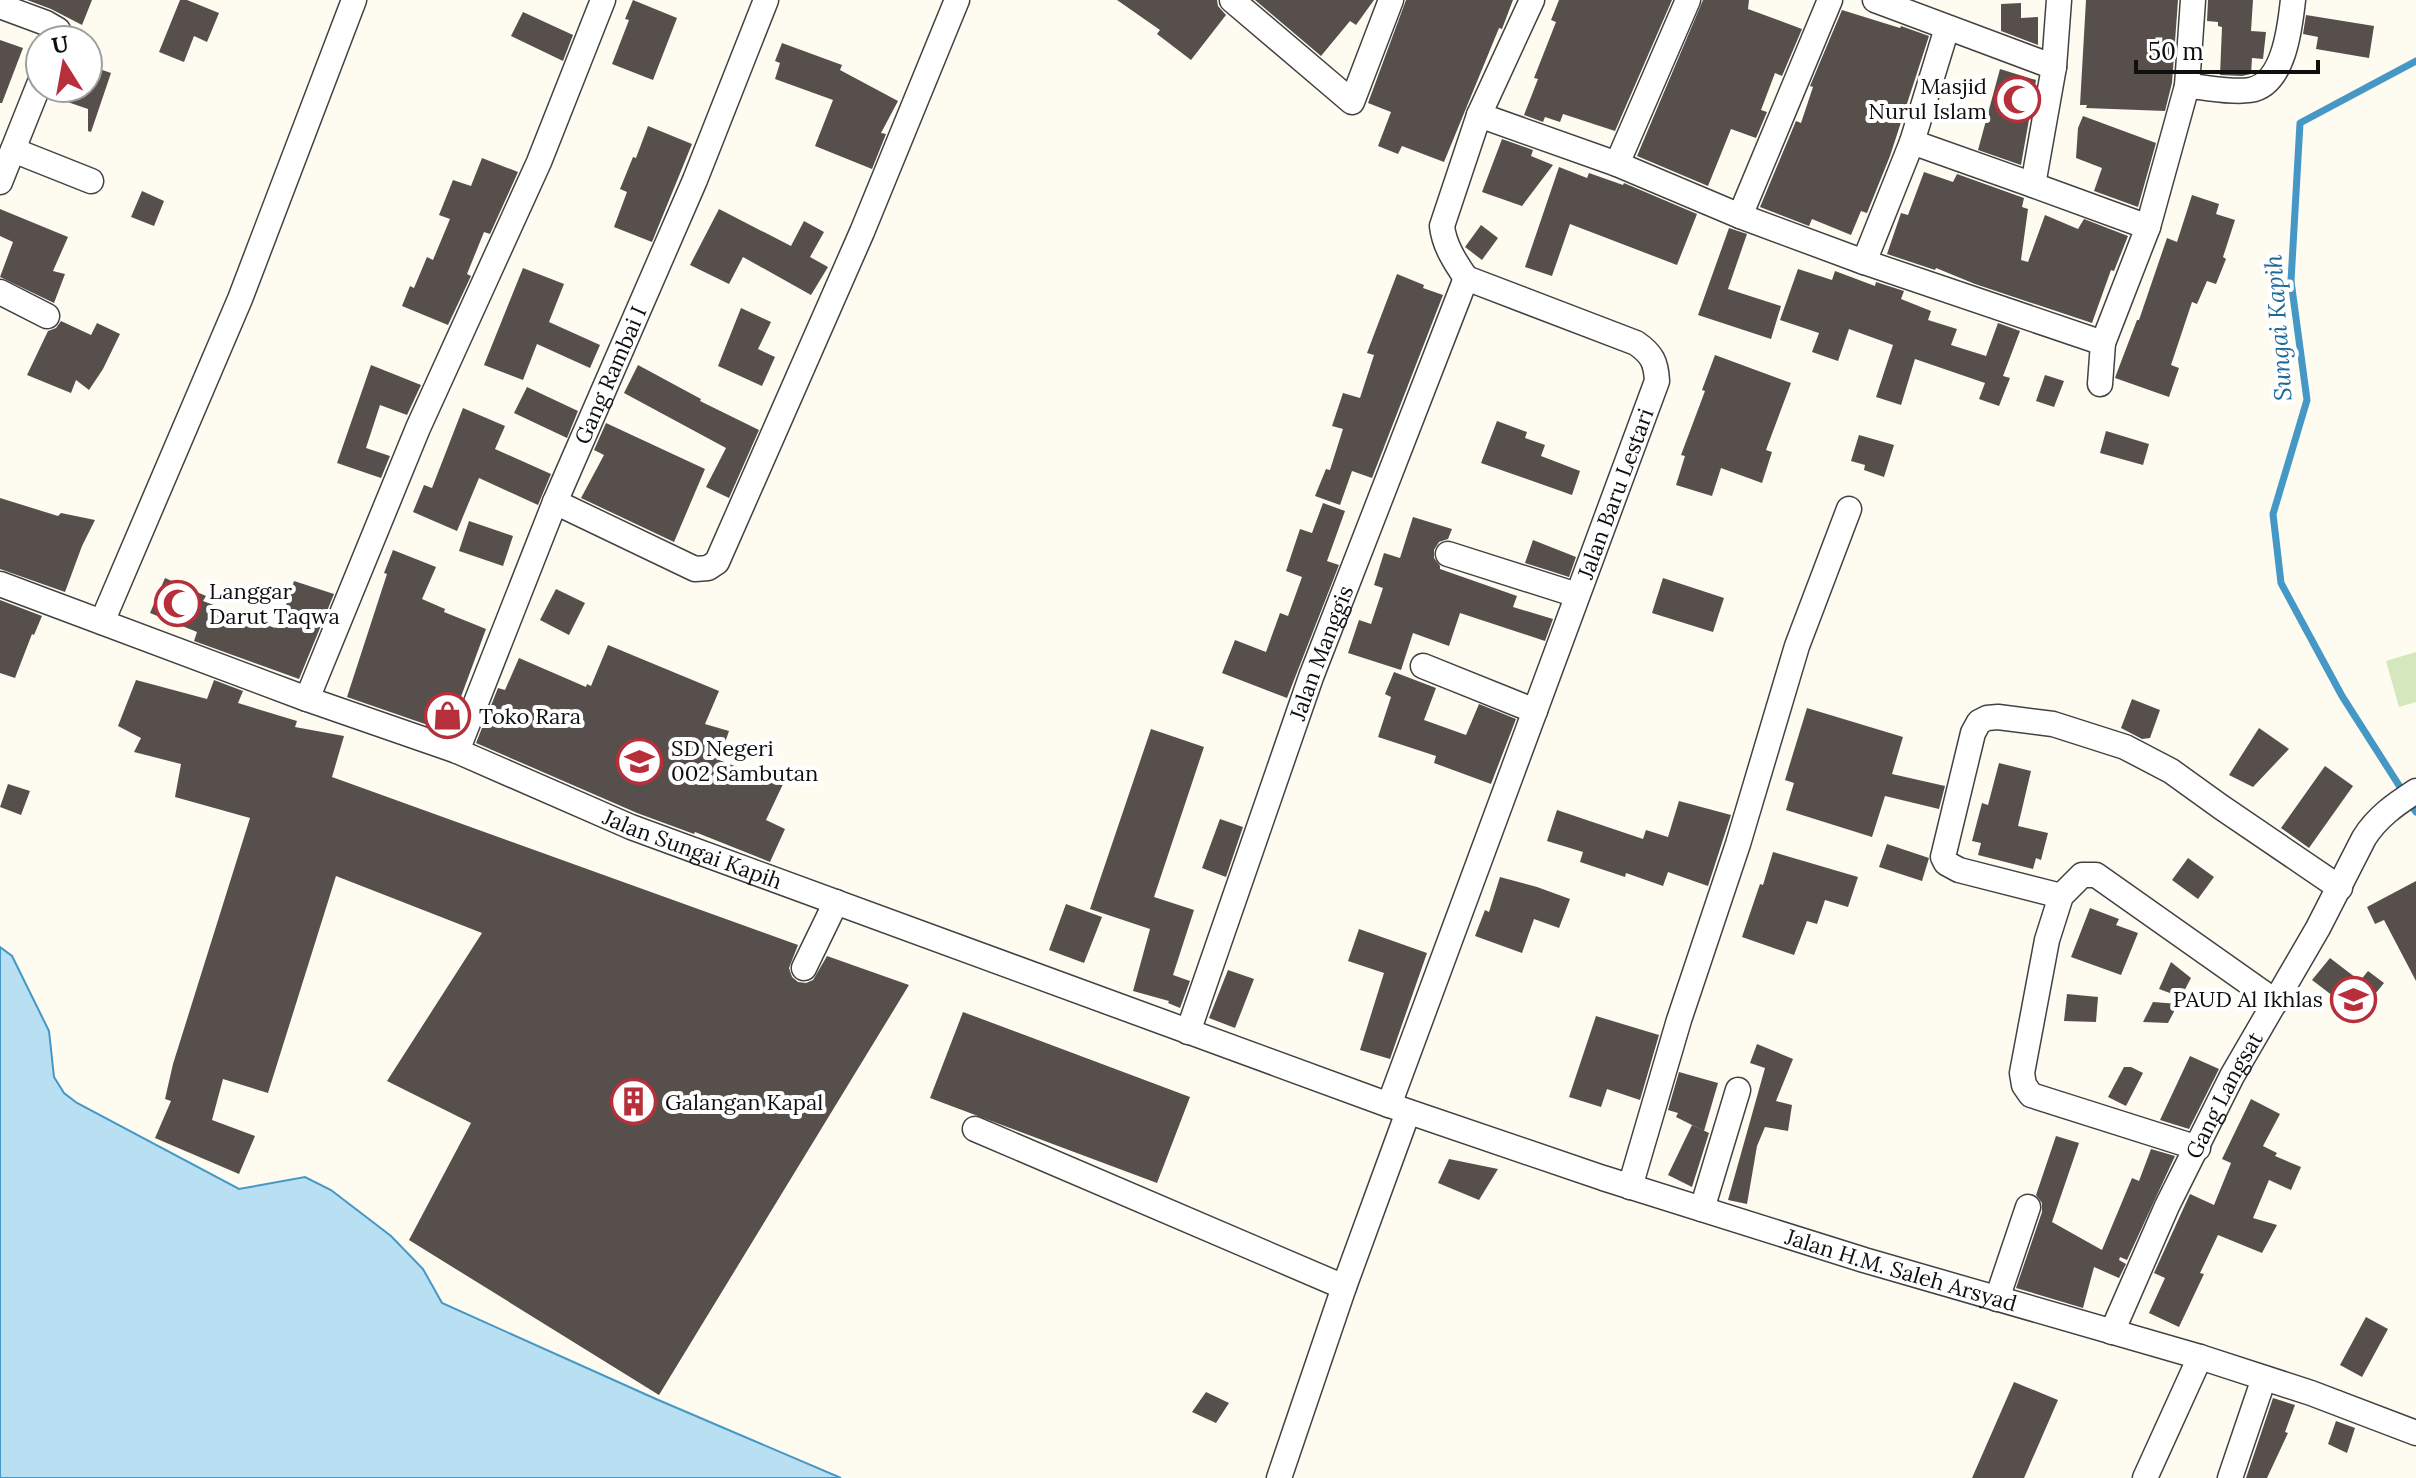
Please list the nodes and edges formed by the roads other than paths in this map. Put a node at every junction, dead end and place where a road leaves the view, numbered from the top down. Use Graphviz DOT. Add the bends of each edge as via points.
graph roads {
  1 [pos="354,0"];
  2 [pos="603,0"];
  3 [pos="766,0"];
  4 [pos="957,0"];
  5 [pos="1232,0"];
  6 [pos="1391,0"];
  7 [pos="1532,0"];
  8 [pos="1688,0"];
  9 [pos="1830,0"];
  10 [pos="1875,0"];
  11 [pos="2059,0"];
  12 [pos="2193,0"];
  13 [pos="2293,0"];
  14 [pos="0,6"];
  15 [pos="37,24"];
  16 [pos="1947,28"];
  17 [pos="2054,67"];
  18 [pos="2187,86"];
  19 [pos="31,104"];
  20 [pos="1479,115"];
  21 [pos="1912,142"];
  22 [pos="13,150"];
  23 [pos="1617,164"];
  24 [pos="91,181"];
  25 [pos="0,182"];
  26 [pos="2033,185"];
  27 [pos="1740,216"];
  28 [pos="2148,227"];
  29 [pos="1864,262"];
  30 [pos="1466,278"];
  31 [pos="0,292"];
  32 [pos="47,316"];
  33 [pos="2103,343"];
  34 [pos="2100,384"];
  35 [pos="555,502"];
  36 [pos="1849,509"];
  37 [pos="1448,554"];
  38 [pos="0,584"];
  39 [pos="1577,595"];
  40 [pos="102,622"];
  41 [pos="1423,666"];
  42 [pos="307,699"];
  43 [pos="1535,711"];
  44 [pos="457,751"];
  45 [pos="2416,791"];
  46 [pos="2340,888"];
  47 [pos="2061,896"];
  48 [pos="836,902"];
  49 [pos="804,968"];
  50 [pos="2276,1002"];
  51 [pos="1188,1032"];
  52 [pos="1738,1090"];
  53 [pos="1398,1108"];
  54 [pos="975,1129"];
  55 [pos="2198,1148"];
  56 [pos="1630,1187"];
  57 [pos="2028,1207"];
  58 [pos="1702,1209"];
  59 [pos="1344,1287"];
  60 [pos="1997,1299"];
  61 [pos="2112,1332"];
  62 [pos="2200,1357"];
  63 [pos="2264,1378"];
  64 [pos="2416,1433"];
  65 [pos="1279,1478"];
  66 [pos="2145,1478"];
  67 [pos="2230,1478"];
  1 -- 40 [label="street" via="240,299"];
  2 -- 42 [label="street" via="539,162 418,428"];
  3 -- 35 [label="street, Gang Rambai I" via="695,180"];
  4 -- 35 [label="street" via="717,562 695,569"];
  5 -- 6 [label="street" via="1352,102"];
  7 -- 20 [label="street"];
  8 -- 23 [label="street"];
  9 -- 27 [label="street"];
  10 -- 16 [label="street"];
  11 -- 17 [label="street"];
  12 -- 18 [label="street"];
  13 -- 18 [label="street" via="2287,43 2261,87"];
  14 -- 15 [label="street"];
  16 -- 17 [label="street"];
  16 -- 21 [label="street"];
  17 -- 26 [label="street"];
  18 -- 28 [label="street"];
  19 -- 22 [label="street"];
  20 -- 23 [label="street"];
  20 -- 30 [label="street" via="1442,226"];
  21 -- 26 [label="street"];
  21 -- 29 [label="street"];
  22 -- 24 [label="street"];
  22 -- 25 [label="street"];
  23 -- 27 [label="street"];
  26 -- 28 [label="street"];
  27 -- 29 [label="street"];
  28 -- 33 [label="street"];
  29 -- 33 [label="street"];
  30 -- 39 [label="street, Jalan Baru Lestari" via="1636,343 1656,364 1657,381"];
  30 -- 51 [label="street, Jalan Manggis" via="1311,677"];
  31 -- 32 [label="street"];
  33 -- 34 [label="street"];
  35 -- 44 [label="street, Gang Rambai I"];
  36 -- 56 [label="street" via="1797,646"];
  37 -- 39 [label="street"];
  38 -- 40 [label="street, Jalan Sungai Kapih"];
  39 -- 43 [label="street, Jalan Baru Lestari"];
  40 -- 42 [label="street, Jalan Sungai Kapih"];
  41 -- 43 [label="street"];
  42 -- 44 [label="street, Jalan Sungai Kapih"];
  43 -- 53 [label="street, Jalan Baru Lestari"];
  44 -- 48 [label="street, Jalan Sungai Kapih" via="631,827"];
  45 -- 46 [label="street, Gang Langsat" via="2378,818"];
  46 -- 47 [label="street" via="2171,771 2125,747 2053,724 1987,718 1973,733 1943,857 1959,870"];
  46 -- 50 [label="street, Gang Langsat"];
  47 -- 50 [label="street" via="2082,875 2096,875"];
  47 -- 55 [label="street" via="2047,940 2024,1085 2031,1095"];
  48 -- 49 [label="street"];
  48 -- 51 [label="street, Jalan Sungai Kapih"];
  50 -- 55 [label="street, Gang Langsat"];
  51 -- 53 [label="street, Jalan Sungai Kapih"];
  52 -- 58 [label="street"];
  53 -- 56 [label="street, Jalan H.M. Saleh Arsyad"];
  53 -- 59 [label="street, Jalan Baru Lestari"];
  54 -- 59 [label="street"];
  55 -- 61 [label="street, Gang Langsat"];
  56 -- 58 [label="street, Jalan H.M. Saleh Arsyad"];
  57 -- 60 [label="street"];
  58 -- 60 [label="street, Jalan H.M. Saleh Arsyad"];
  59 -- 65 [label="street, Jalan Baru Lestari"];
  60 -- 61 [label="street, Jalan H.M. Saleh Arsyad"];
  61 -- 62 [label="street, Jalan H.M. Saleh Arsyad"];
  62 -- 63 [label="street, Jalan H.M. Saleh Arsyad"];
  62 -- 66 [label="street"];
  63 -- 64 [label="street, Jalan H.M. Saleh Arsyad"];
  63 -- 67 [label="street"];
}
